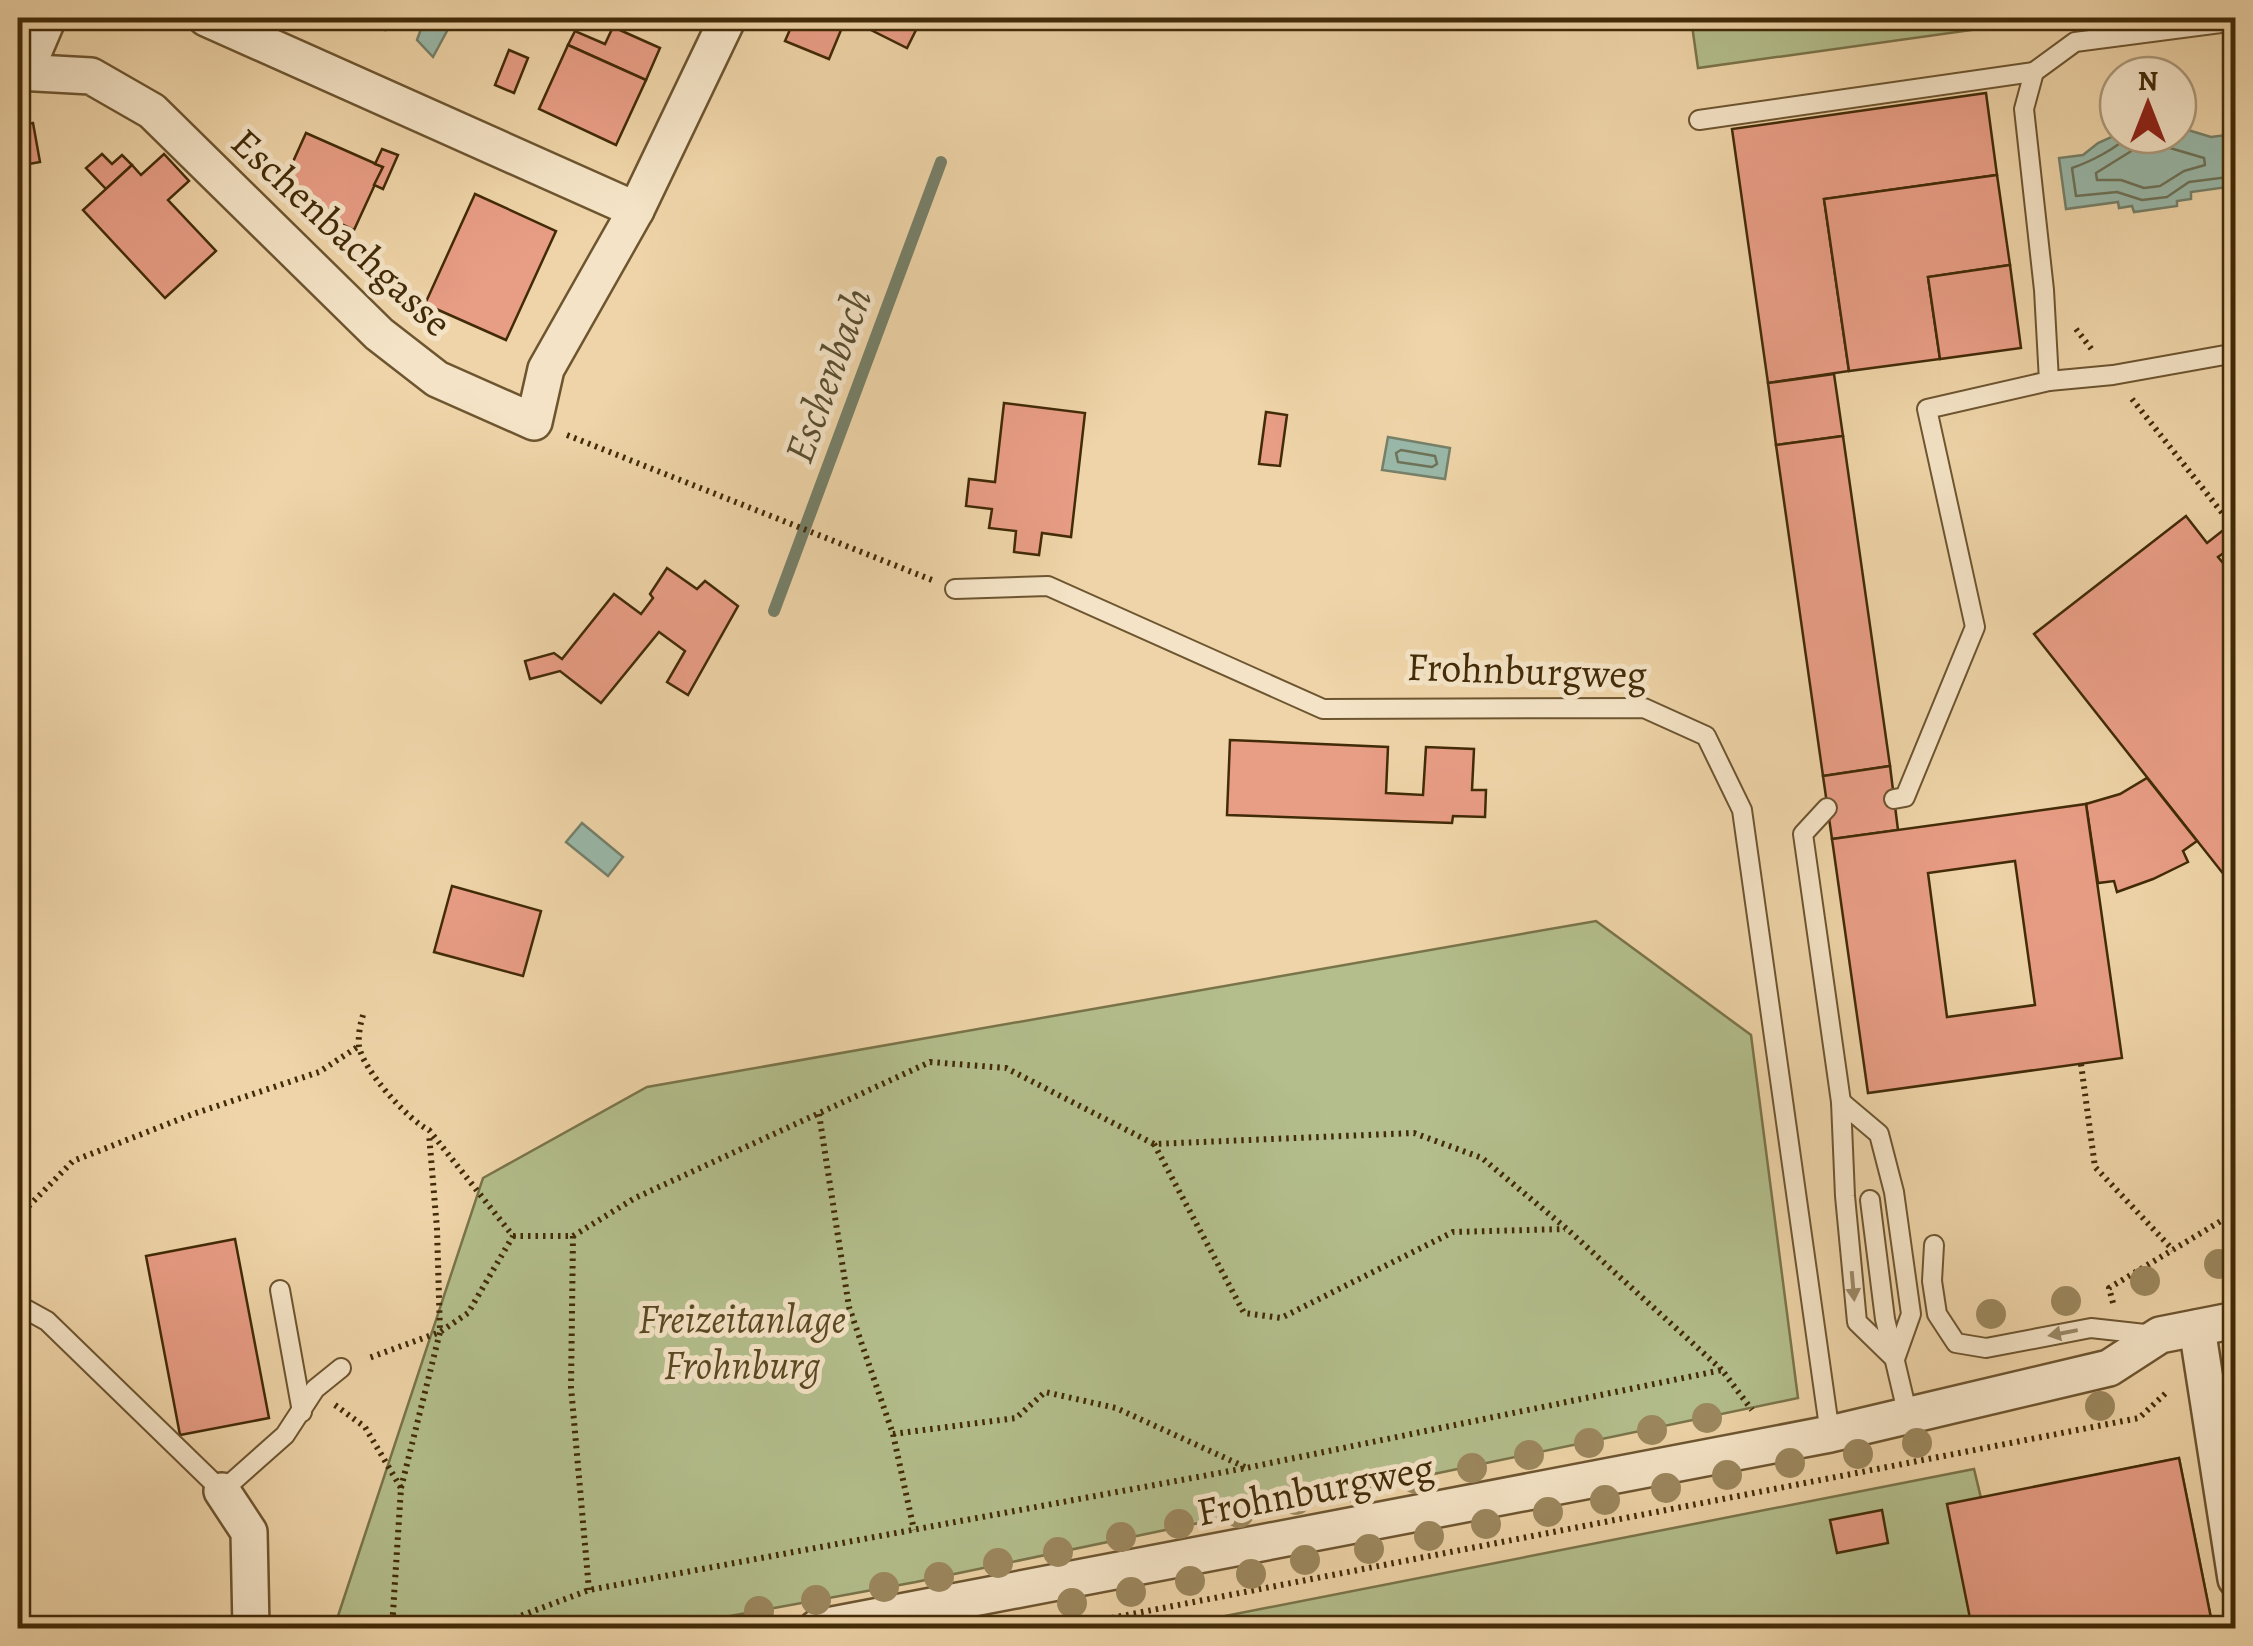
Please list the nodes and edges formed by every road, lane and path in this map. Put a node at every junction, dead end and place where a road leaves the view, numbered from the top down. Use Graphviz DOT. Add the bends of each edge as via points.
graph roads {
  1 [pos="48,18"];
  2 [pos="206,18"];
  3 [pos="728,18"];
  4 [pos="2236,20"];
  5 [pos="21,72"];
  6 [pos="2034,72"];
  7 [pos="1699,120"];
  8 [pos="636,210"];
  9 [pos="2044,290"];
  10 [pos="2236,353"];
  11 [pos="2113,375"];
  12 [pos="2049,381"];
  13 [pos="534,422"];
  14 [pos="2231,524"];
  15 [pos="955,589"];
  16 [pos="1894,799"];
  17 [pos="1828,808"];
  18 [pos="362,1015"];
  19 [pos="359,1046"];
  20 [pos="2081,1064"];
  21 [pos="1841,1102"];
  22 [pos="819,1114"];
  23 [pos="429,1130"];
  24 [pos="1154,1144"];
  25 [pos="1870,1200"];
  26 [pos="2236,1212"];
  27 [pos="18,1217"];
  28 [pos="1567,1229"];
  29 [pos="513,1236"];
  30 [pos="574,1236"];
  31 [pos="1934,1245"];
  32 [pos="2174,1250"];
  33 [pos="280,1290"];
  34 [pos="2131,1301"];
  35 [pos="18,1304"];
  36 [pos="2236,1320"];
  37 [pos="2197,1328"];
  38 [pos="440,1332"];
  39 [pos="2160,1335"];
  40 [pos="1895,1359"];
  41 [pos="341,1368"];
  42 [pos="1722,1370"];
  43 [pos="315,1389"];
  44 [pos="2168,1392"];
  45 [pos="302,1412"];
  46 [pos="1908,1416"];
  47 [pos="894,1434"];
  48 [pos="1830,1434"];
  49 [pos="1752,1448"];
  50 [pos="1246,1468"];
  51 [pos="401,1488"];
  52 [pos="222,1491"];
  53 [pos="914,1530"];
  54 [pos="2236,1579"];
  55 [pos="590,1590"];
  56 [pos="251,1628"];
  57 [pos="392,1628"];
  58 [pos="506,1628"];
  59 [pos="817,1628"];
  60 [pos="1060,1628"];
  1 -- 5 [label="street"];
  2 -- 8 [label="street"];
  3 -- 8 [label="street"];
  4 -- 6 [label="lane" via="2075,42"];
  5 -- 13 [label="street, Eschenbachgasse" via="91,76 152,112 380,334 438,379"];
  6 -- 7 [label="lane"];
  6 -- 9 [label="lane" via="2024,110"];
  8 -- 13 [label="street" via="546,370"];
  9 -- 11 [label="path"];
  9 -- 12 [label="lane"];
  10 -- 11 [label="lane"];
  11 -- 12 [label="lane"];
  11 -- 14 [label="path"];
  12 -- 16 [label="lane" via="1927,410 1975,628 1905,797"];
  13 -- 15 [label="path"];
  15 -- 48 [label="lane, Frohnburgweg" via="1048,586 1322,709 1644,708 1706,736 1742,810"];
  17 -- 21 [label="lane" via="1803,834"];
  18 -- 19 [label="path"];
  19 -- 23 [label="path" via="371,1071 416,1124"];
  19 -- 27 [label="path" via="319,1072 73,1161"];
  20 -- 32 [label="path" via="2096,1166"];
  21 -- 40 [label="lane, one-way" via="1857,1322"];
  21 -- 40 [label="lane" via="1879,1134 1894,1192 1911,1314"];
  22 -- 24 [label="path" via="930,1062 1006,1068"];
  22 -- 30 [label="path" via="635,1198"];
  22 -- 47 [label="path" via="849,1307"];
  23 -- 29 [label="path"];
  23 -- 38 [label="path"];
  24 -- 28 [label="path" via="1414,1133 1482,1158"];
  24 -- 28 [label="path" via="1244,1313 1280,1318 1453,1232"];
  25 -- 40 [label="lane"];
  26 -- 32 [label="path"];
  28 -- 42 [label="path"];
  29 -- 30 [label="path"];
  29 -- 38 [label="path" via="468,1313"];
  30 -- 55 [label="path" via="571,1387"];
  39 -- 31 [label="lane, one-way" via="2091,1328 1986,1348 1956,1342 1937,1314"];
  32 -- 34 [label="path" via="2108,1288 2114,1305"];
  33 -- 45 [label="lane"];
  35 -- 52 [label="lane" via="47,1321"];
  36 -- 37 [label="street, Frohnburgweg"];
  37 -- 39 [label="street, Frohnburgweg"];
  37 -- 54 [label="street"];
  38 -- 41 [label="path"];
  38 -- 51 [label="path"];
  39 -- 46 [label="street, Frohnburgweg" via="2109,1368"];
  40 -- 46 [label="lane"];
  41 -- 43 [label="lane"];
  42 -- 49 [label="path" via="1752,1412"];
  42 -- 50 [label="path"];
  43 -- 45 [label="lane"];
  43 -- 51 [label="path" via="365,1426"];
  44 -- 60 [label="path" via="2139,1418"];
  45 -- 52 [label="lane" via="286,1435"];
  46 -- 48 [label="street, Frohnburgweg"];
  47 -- 50 [label="path" via="1016,1418 1046,1392 1116,1408"];
  47 -- 53 [label="path"];
  48 -- 49 [label="street, Frohnburgweg"];
  49 -- 59 [label="street, Frohnburgweg"];
  50 -- 53 [label="path"];
  51 -- 57 [label="path"];
  52 -- 56 [label="street" via="249,1532"];
  53 -- 55 [label="path"];
  55 -- 58 [label="path" via="507,1621"];
}
